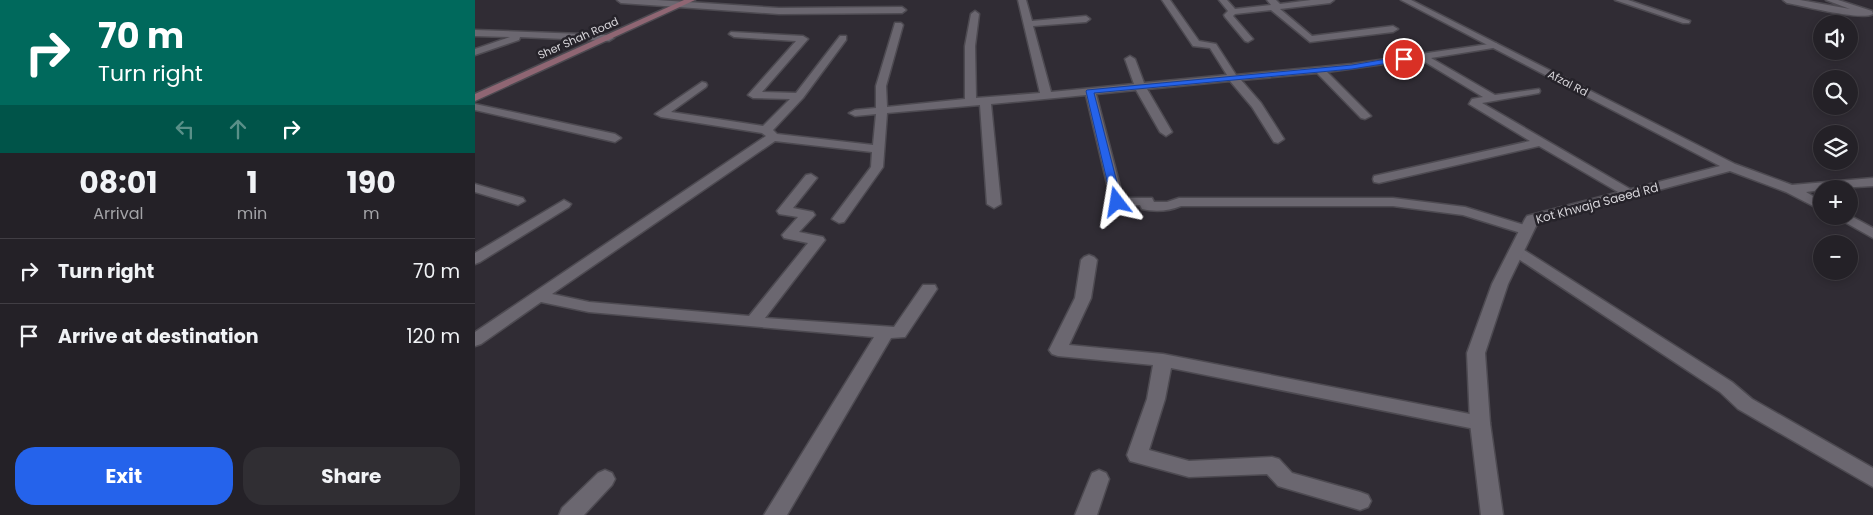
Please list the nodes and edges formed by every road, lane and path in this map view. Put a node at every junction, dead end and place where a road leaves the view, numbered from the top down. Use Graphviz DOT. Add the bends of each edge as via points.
graph roads {
  1 [pos="621,0"];
  2 [pos="815,0"];
  3 [pos="864,0"];
  4 [pos="1022,0"];
  5 [pos="1223,0"];
  6 [pos="1330,0"];
  7 [pos="1405,0"];
  8 [pos="1619,0"];
  9 [pos="1787,0"];
  10 [pos="1830,0"];
  11 [pos="1166,1"];
  12 [pos="687,2"];
  13 [pos="1274,5"];
  14 [pos="902,10"];
  15 [pos="862,11"];
  16 [pos="811,12"];
  17 [pos="1233,12"];
  18 [pos="1871,13"];
  19 [pos="975,14"];
  20 [pos="1086,19"];
  21 [pos="1686,21"];
  22 [pos="1029,24"];
  23 [pos="898,25"];
  24 [pos="1393,29"];
  25 [pos="475,33"];
  26 [pos="734,34"];
  27 [pos="523,35"];
  28 [pos="609,38"];
  29 [pos="843,38"];
  30 [pos="1248,39"];
  31 [pos="1493,45"];
  32 [pos="475,52"];
  33 [pos="1421,56"];
  34 [pos="1129,59"];
  35 [pos="1319,70"];
  36 [pos="1234,79"];
  37 [pos="702,84"];
  38 [pos="1141,87"];
  39 [pos="1090,91"];
  40 [pos="1535,91"];
  41 [pos="1046,95"];
  42 [pos="799,96"];
  43 [pos="475,98"];
  44 [pos="1493,98"];
  45 [pos="985,100"];
  46 [pos="971,102"];
  47 [pos="475,106"];
  48 [pos="882,110"];
  49 [pos="855,113"];
  50 [pos="1365,116"];
  51 [pos="1166,132"];
  52 [pos="770,133"];
  53 [pos="615,138"];
  54 [pos="1278,139"];
  55 [pos="1540,142"];
  56 [pos="878,149"];
  57 [pos="1731,167"];
  58 [pos="811,178"];
  59 [pos="1379,179"];
  60 [pos="1873,182"];
  61 [pos="475,188"];
  62 [pos="1791,189"];
  63 [pos="1631,193"];
  64 [pos="518,201"];
  65 [pos="1813,201"];
  66 [pos="564,204"];
  67 [pos="994,204"];
  68 [pos="839,219"];
  69 [pos="1857,225"];
  70 [pos="1526,230"];
  71 [pos="1873,234"];
  72 [pos="1516,251"];
  73 [pos="475,259"];
  74 [pos="1089,260"];
  75 [pos="929,289"];
  76 [pos="538,296"];
  77 [pos="753,322"];
  78 [pos="886,332"];
  79 [pos="475,340"];
  80 [pos="1163,360"];
  81 [pos="1480,424"];
  82 [pos="1099,478"];
  83 [pos="1873,478"];
  84 [pos="605,479"];
  85 [pos="1360,501"];
  86 [pos="571,515"];
  87 [pos="775,515"];
  88 [pos="1086,515"];
  89 [pos="1492,515"];
  1 -- 12 [label="street"];
  2 -- 16 [label="street"];
  3 -- 15 [label="street"];
  4 -- 22 [label="street"];
  5 -- 17 [label="street"];
  6 -- 13 [label="street"];
  7 -- 31 [label="street, Afzal Rd"];
  8 -- 21 [label="street"];
  9 -- 18 [label="street" via="1839,11"];
  10 -- 18 [label="street"];
  11 -- 36 [label="street" via="1196,44 1213,46"];
  12 -- 16 [label="street"];
  12 -- 28 [label="main road, Sher Shah Road"];
  13 -- 17 [label="street"];
  13 -- 24 [label="street" via="1310,39"];
  14 -- 15 [label="street"];
  15 -- 16 [label="street"];
  17 -- 30 [label="street" via="1228,15"];
  19 -- 46 [label="street" via="970,46"];
  20 -- 22 [label="street"];
  22 -- 41 [label="street"];
  23 -- 48 [label="street" via="881,86"];
  25 -- 27 [label="street"];
  26 -- 42 [label="street" via="803,38 753,95"];
  27 -- 28 [label="street"];
  27 -- 32 [label="street"];
  28 -- 43 [label="main road, Sher Shah Road"];
  29 -- 42 [label="street"];
  31 -- 33 [label="street"];
  31 -- 57 [label="street, Afzal Rd"];
  33 -- 35 [label="street"];
  33 -- 44 [label="street"];
  34 -- 38 [label="street"];
  35 -- 36 [label="street"];
  35 -- 50 [label="street"];
  36 -- 38 [label="street"];
  36 -- 54 [label="street" via="1257,105"];
  37 -- 52 [label="street" via="661,114"];
  38 -- 39 [label="street"];
  38 -- 51 [label="street"];
  39 -- 41 [label="street"];
  39 -- 70 [label="street" via="1117,202 1147,201 1147,206 1169,206 1179,202 1393,202 1465,211"];
  40 -- 44 [label="street"];
  41 -- 45 [label="street"];
  42 -- 52 [label="street"];
  44 -- 55 [label="street" via="1476,101 1475,104"];
  45 -- 46 [label="street"];
  45 -- 67 [label="street"];
  46 -- 48 [label="street"];
  47 -- 53 [label="street"];
  48 -- 49 [label="street"];
  48 -- 56 [label="street"];
  52 -- 56 [label="street"];
  52 -- 76 [label="street"];
  55 -- 59 [label="street"];
  55 -- 63 [label="street"];
  56 -- 68 [label="street" via="877,167"];
  57 -- 62 [label="street"];
  57 -- 63 [label="street, Kot Khwaja Saeed Rd"];
  58 -- 77 [label="street" via="784,211 808,215 789,235 818,240"];
  60 -- 62 [label="street"];
  61 -- 64 [label="street"];
  62 -- 65 [label="street"];
  63 -- 70 [label="street, Kot Khwaja Saeed Rd" via="1532,219"];
  66 -- 73 [label="street"];
  69 -- 71 [label="street"];
  70 -- 72 [label="street, Kot Khwaja Saeed Rd"];
  72 -- 81 [label="street, Kot Khwaja Saeed Rd" via="1500,284 1476,353"];
  72 -- 83 [label="street" via="1726,387 1745,404"];
  74 -- 80 [label="street" via="1083,298 1059,350"];
  75 -- 78 [label="street" via="899,333"];
  76 -- 77 [label="street" via="589,307"];
  76 -- 79 [label="street"];
  77 -- 78 [label="street"];
  78 -- 87 [label="street"];
  80 -- 81 [label="street"];
  80 -- 85 [label="street" via="1156,399 1137,455 1189,469 1272,465 1285,480"];
  81 -- 89 [label="street, Kot Khwaja Saeed Rd"];
  82 -- 88 [label="street"];
  84 -- 86 [label="street"];
}
